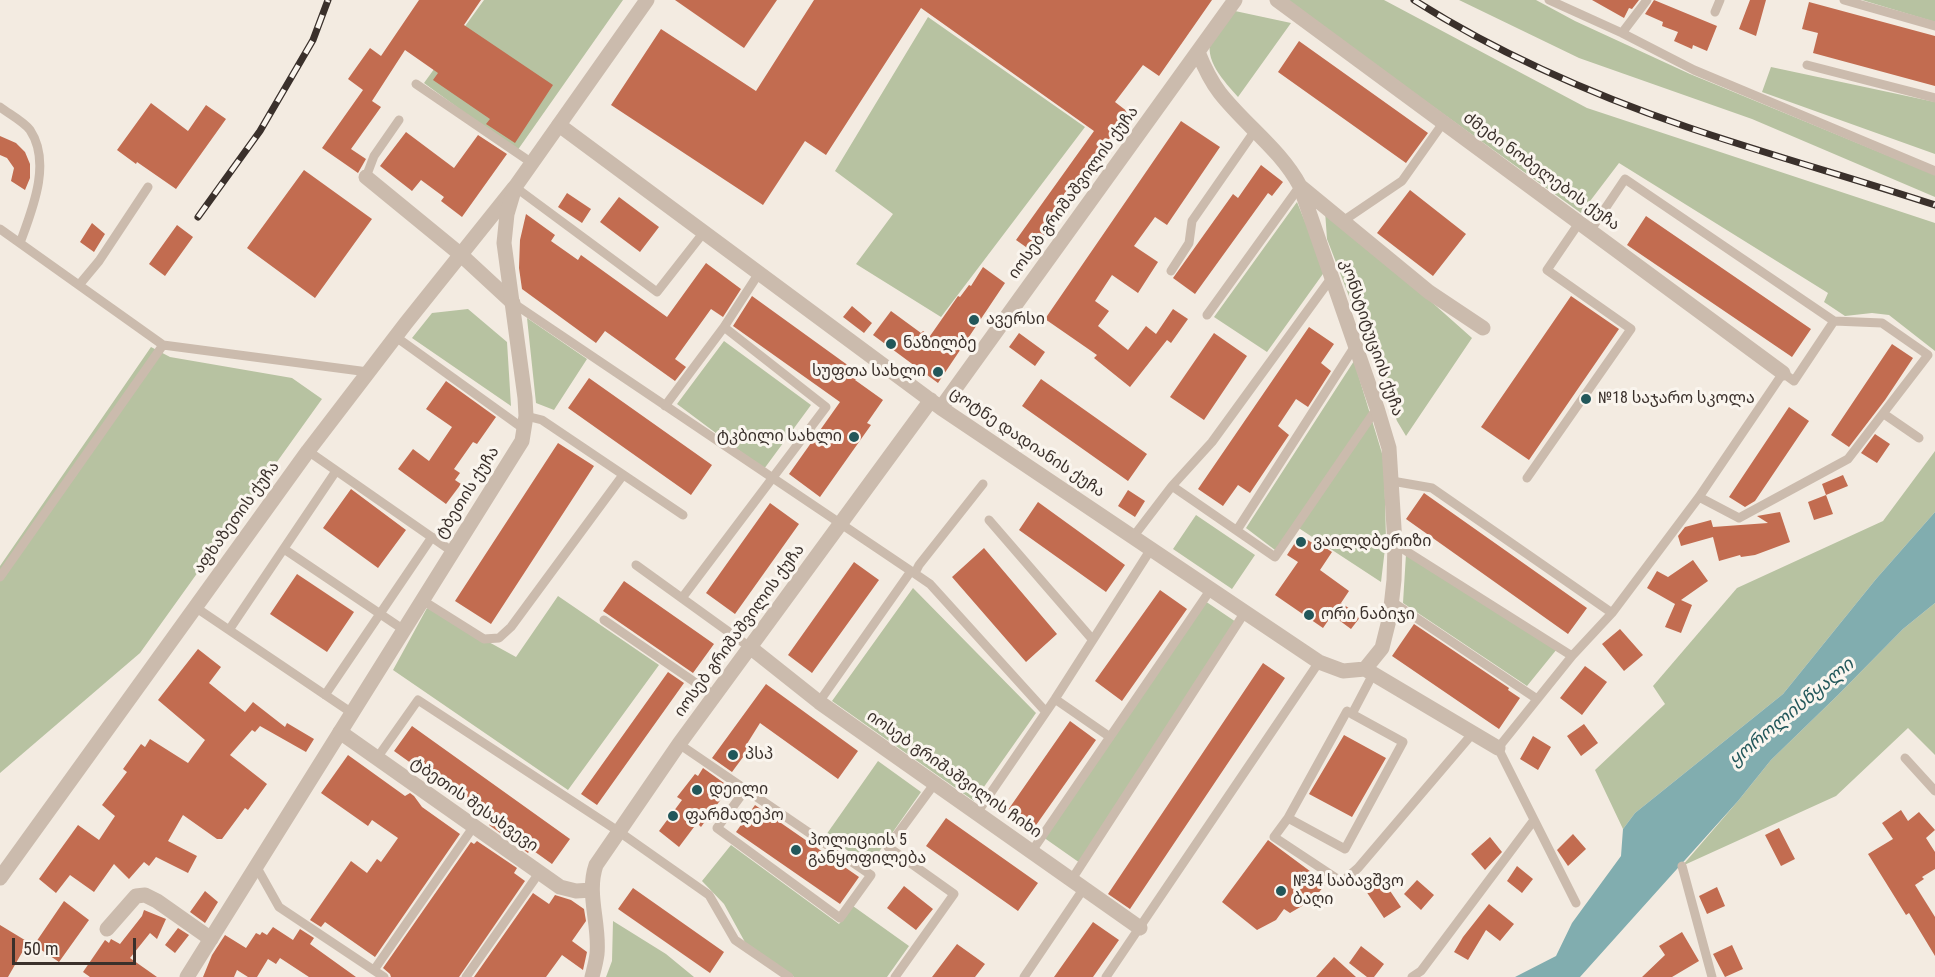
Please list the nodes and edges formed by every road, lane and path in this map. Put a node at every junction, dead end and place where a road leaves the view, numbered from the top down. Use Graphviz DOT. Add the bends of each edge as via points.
graph roads {
  1 [pos="647,0"];
  2 [pos="1235,0"];
  3 [pos="1277,0"];
  4 [pos="1549,0"];
  5 [pos="1647,0"];
  6 [pos="1720,0"];
  7 [pos="1844,0"];
  8 [pos="1715,12"];
  9 [pos="1935,26"];
  10 [pos="1622,33"];
  11 [pos="1198,52"];
  12 [pos="1807,64"];
  13 [pos="416,84"];
  14 [pos="1935,98"];
  15 [pos="0,107"];
  16 [pos="399,120"];
  17 [pos="1443,123"];
  18 [pos="559,125"];
  19 [pos="1256,129"];
  20 [pos="532,163"];
  21 [pos="1935,171"];
  22 [pos="366,177"];
  23 [pos="1300,186"];
  24 [pos="515,187"];
  25 [pos="148,188"];
  26 [pos="1343,221"];
  27 [pos="1585,227"];
  28 [pos="0,229"];
  29 [pos="704,232"];
  30 [pos="20,243"];
  31 [pos="460,255"];
  32 [pos="1171,272"];
  33 [pos="759,273"];
  34 [pos="1332,277"];
  35 [pos="79,285"];
  36 [pos="513,303"];
  37 [pos="1207,315"];
  38 [pos="1834,321"];
  39 [pos="724,327"];
  40 [pos="1483,328"];
  41 [pos="396,337"];
  42 [pos="163,345"];
  43 [pos="1355,346"];
  44 [pos="368,372"];
  45 [pos="1783,373"];
  46 [pos="936,404"];
  47 [pos="665,406"];
  48 [pos="1377,408"];
  49 [pos="1884,414"];
  50 [pos="525,422"];
  51 [pos="1919,438"];
  52 [pos="308,451"];
  53 [pos="336,471"];
  54 [pos="623,475"];
  55 [pos="771,478"];
  56 [pos="1527,478"];
  57 [pos="1392,481"];
  58 [pos="983,484"];
  59 [pos="1172,486"];
  60 [pos="1699,497"];
  61 [pos="683,515"];
  62 [pos="989,520"];
  63 [pos="840,525"];
  64 [pos="1237,531"];
  65 [pos="432,537"];
  66 [pos="1133,537"];
  67 [pos="1395,544"];
  68 [pos="284,549"];
  69 [pos="1151,549"];
  70 [pos="453,552"];
  71 [pos="636,565"];
  72 [pos="913,572"];
  73 [pos="0,577"];
  74 [pos="1211,589"];
  75 [pos="682,598"];
  76 [pos="422,600"];
  77 [pos="1391,601"];
  78 [pos="195,607"];
  79 [pos="1245,612"];
  80 [pos="380,613"];
  81 [pos="1612,613"];
  82 [pos="604,620"];
  83 [pos="229,630"];
  84 [pos="404,630"];
  85 [pos="1092,639"];
  86 [pos="751,648"];
  87 [pos="1572,656"];
  88 [pos="1319,662"];
  89 [pos="1369,671"];
  90 [pos="325,695"];
  91 [pos="715,696"];
  92 [pos="1055,699"];
  93 [pos="1537,699"];
  94 [pos="819,702"];
  95 [pos="1046,712"];
  96 [pos="352,713"];
  97 [pos="1352,714"];
  98 [pos="340,732"];
  99 [pos="1473,733"];
  100 [pos="1110,737"];
  101 [pos="679,744"];
  102 [pos="1498,748"];
  103 [pos="377,758"];
  104 [pos="1905,758"];
  105 [pos="935,783"];
  106 [pos="746,789"];
  107 [pos="1935,791"];
  108 [pos="977,813"];
  109 [pos="1288,818"];
  110 [pos="1534,820"];
  111 [pos="474,826"];
  112 [pos="618,831"];
  113 [pos="1032,851"];
  114 [pos="1682,866"];
  115 [pos="256,867"];
  116 [pos="539,873"];
  117 [pos="0,878"];
  118 [pos="1078,884"];
  119 [pos="592,890"];
  120 [pos="1576,903"];
  121 [pos="1140,928"];
  122 [pos="107,929"];
  123 [pos="211,939"];
  124 [pos="374,970"];
  125 [pos="187,977"];
  126 [pos="384,977"];
  127 [pos="466,977"];
  128 [pos="592,977"];
  129 [pos="789,977"];
  130 [pos="895,977"];
  131 [pos="1024,977"];
  132 [pos="1107,977"];
  133 [pos="1412,977"];
  134 [pos="1712,977"];
  1 -- 18 [label="street, ტბეთის ქუჩა"];
  2 -- 11 [label="street, იოსებ გრიშაშვილის ქუჩა"];
  3 -- 17 [label="street, ძმები ნობელების ქუჩა"];
  4 -- 10 [label="lane"];
  5 -- 10 [label="lane"];
  6 -- 8 [label="lane"];
  7 -- 9 [label="lane"];
  10 -- 21 [label="lane" via="1694,70"];
  11 -- 19 [label="street, კონსტიტუციის ქუჩა" via="1220,93"];
  11 -- 46 [label="street, იოსებ გრიშაშვილის ქუჩა"];
  12 -- 14 [label="lane"];
  13 -- 20 [label="lane"];
  15 -- 30 [label="lane" via="28,128 38,146 39,172"];
  16 -- 22 [label="lane" via="374,156"];
  17 -- 26 [label="lane" via="1402,181"];
  17 -- 27 [label="street, ძმები ნობელების ქუჩა"];
  18 -- 20 [label="street, ტბეთის ქუჩა"];
  18 -- 29 [label="street, ცოტნე დადიანის ქუჩა"];
  19 -- 23 [label="street, კონსტიტუციის ქუჩა" via="1290,168"];
  19 -- 32 [label="lane" via="1192,221 1189,243"];
  20 -- 24 [label="street, ტბეთის ქუჩა"];
  22 -- 31 [label="street"];
  23 -- 26 [label="street"];
  23 -- 34 [label="street, კონსტიტუციის ქუჩა"];
  23 -- 37 [label="lane"];
  24 -- 29 [label="lane" via="657,292"];
  24 -- 31 [label="street, აფხაზეთის ქუჩა"];
  24 -- 36 [label="street, ტბეთის ქუჩა" via="504,243"];
  25 -- 35 [label="lane"];
  26 -- 40 [label="street" via="1429,292"];
  27 -- 38 [label="lane" via="1625,179"];
  27 -- 45 [label="street, ძმები ნობელების ქუჩა"];
  27 -- 56 [label="lane" via="1547,270 1631,329"];
  28 -- 30 [label="lane"];
  29 -- 33 [label="street, ცოტნე დადიანის ქუჩა"];
  30 -- 35 [label="lane"];
  31 -- 36 [label="street"];
  31 -- 41 [label="street, აფხაზეთის ქუჩა"];
  33 -- 39 [label="lane"];
  33 -- 46 [label="street, ცოტნე დადიანის ქუჩა"];
  34 -- 43 [label="street, კონსტიტუციის ქუჩა"];
  34 -- 59 [label="lane" via="1212,442"];
  35 -- 42 [label="lane"];
  36 -- 47 [label="lane"];
  36 -- 50 [label="street, ტბეთის ქუჩა"];
  38 -- 45 [label="lane" via="1794,381"];
  38 -- 49 [label="lane" via="1882,323 1928,354"];
  39 -- 47 [label="lane"];
  39 -- 55 [label="lane" via="826,406"];
  41 -- 44 [label="street, აფხაზეთის ქუჩა"];
  41 -- 50 [label="lane"];
  42 -- 44 [label="lane"];
  42 -- 73 [label="lane"];
  43 -- 48 [label="street, კონსტიტუციის ქუჩა"];
  43 -- 64 [label="lane"];
  44 -- 52 [label="street, აფხაზეთის ქუჩა"];
  45 -- 60 [label="lane"];
  46 -- 63 [label="street, იოსებ გრიშაშვილის ქუჩა"];
  46 -- 66 [label="street, ცოტნე დადიანის ქუჩა"];
  47 -- 55 [label="lane"];
  48 -- 57 [label="street, კონსტიტუციის ქუჩა" via="1389,448"];
  48 -- 64 [label="lane" via="1275,557"];
  49 -- 51 [label="lane"];
  49 -- 60 [label="lane" via="1848,459 1739,518"];
  50 -- 54 [label="lane" via="542,420"];
  50 -- 70 [label="street, ტბეთის ქუჩა" via="522,441"];
  52 -- 53 [label="lane"];
  52 -- 78 [label="street, აფხაზეთის ქუჩა"];
  53 -- 65 [label="lane"];
  53 -- 68 [label="lane"];
  54 -- 61 [label="lane"];
  54 -- 76 [label="lane" via="512,627 499,638 484,639"];
  55 -- 63 [label="lane"];
  55 -- 75 [label="lane"];
  57 -- 67 [label="street, კონსტიტუციის ქუჩა"];
  57 -- 81 [label="lane" via="1432,488"];
  58 -- 72 [label="lane"];
  59 -- 64 [label="lane"];
  59 -- 66 [label="lane"];
  60 -- 81 [label="lane"];
  62 -- 85 [label="lane"];
  63 -- 72 [label="lane"];
  63 -- 86 [label="street, იოსებ გრიშაშვილის ქუჩა"];
  65 -- 70 [label="lane"];
  65 -- 80 [label="lane"];
  66 -- 69 [label="street, ცოტნე დადიანის ქუჩა"];
  67 -- 77 [label="street, კონსტიტუციის ქუჩა"];
  67 -- 87 [label="lane"];
  68 -- 80 [label="lane"];
  68 -- 83 [label="lane"];
  69 -- 74 [label="street, ცოტნე დადიანის ქუჩა"];
  69 -- 85 [label="lane"];
  70 -- 76 [label="street, ტბეთის ქუჩა"];
  71 -- 75 [label="lane"];
  72 -- 94 [label="lane"];
  72 -- 95 [label="lane" via="930,584"];
  74 -- 79 [label="street, ცოტნე დადიანის ქუჩა"];
  74 -- 100 [label="lane"];
  75 -- 86 [label="lane"];
  76 -- 84 [label="street, ტბეთის ქუჩა"];
  77 -- 89 [label="street, კონსტიტუციის ქუჩა" via="1382,648"];
  77 -- 93 [label="lane"];
  78 -- 83 [label="lane"];
  78 -- 117 [label="street, აფხაზეთის ქუჩა"];
  79 -- 88 [label="street, ცოტნე დადიანის ქუჩა"];
  79 -- 118 [label="lane"];
  80 -- 84 [label="lane"];
  80 -- 90 [label="lane"];
  81 -- 87 [label="lane"];
  82 -- 91 [label="lane"];
  83 -- 90 [label="lane"];
  84 -- 96 [label="street, ტბეთის ქუჩა"];
  85 -- 92 [label="lane"];
  86 -- 91 [label="street, იოსებ გრიშაშვილის ქუჩა"];
  86 -- 94 [label="street, იოსებ გრიშაშვილის ჩიხი"];
  87 -- 93 [label="lane"];
  88 -- 89 [label="street, ცოტნე დადიანის ქუჩა" via="1343,671"];
  88 -- 121 [label="lane"];
  89 -- 97 [label="lane"];
  89 -- 99 [label="street, ცოტნე დადიანის ქუჩა"];
  90 -- 96 [label="lane"];
  91 -- 101 [label="street, იოსებ გრიშაშვილის ქუჩა"];
  92 -- 95 [label="lane"];
  92 -- 100 [label="lane"];
  93 -- 102 [label="lane"];
  94 -- 105 [label="street, იოსებ გრიშაშვილის ჩიხი"];
  95 -- 108 [label="lane"];
  96 -- 98 [label="street, ტბეთის ქუჩა"];
  97 -- 109 [label="lane" via="1347,711"];
  97 -- 109 [label="lane" via="1402,742 1344,849"];
  98 -- 103 [label="street, ტბეთის შესახვევი"];
  98 -- 115 [label="street, ტბეთის ქუჩა"];
  99 -- 102 [label="street, ცოტნე დადიანის ქუჩა"];
  99 -- 109 [label="lane" via="1342,882 1274,837"];
  100 -- 113 [label="lane"];
  101 -- 106 [label="lane"];
  101 -- 112 [label="street, იოსებ გრიშაშვილის ქუჩა"];
  102 -- 110 [label="lane"];
  103 -- 111 [label="street, ტბეთის შესახვევი"];
  103 -- 112 [label="lane" via="418,700"];
  104 -- 107 [label="lane"];
  105 -- 108 [label="street, იოსებ გრიშაშვილის ჩიხი"];
  105 -- 130 [label="lane" via="888,847 954,894"];
  106 -- 106 [label="lane" via="717,828 840,918 871,875"];
  108 -- 113 [label="street, იოსებ გრიშაშვილის ჩიხი"];
  110 -- 120 [label="lane"];
  110 -- 133 [label="lane" via="1421,971"];
  111 -- 116 [label="street, ტბეთის შესახვევი"];
  111 -- 124 [label="lane"];
  112 -- 119 [label="street, იოსებ გრიშაშვილის ქუჩა" via="596,865"];
  112 -- 129 [label="lane" via="709,895 735,940"];
  113 -- 118 [label="street, იოსებ გრიშაშვილის ჩიხი"];
  114 -- 134 [label="lane"];
  115 -- 123 [label="street, ტბეთის ქუჩა"];
  115 -- 124 [label="lane" via="279,907"];
  116 -- 119 [label="street, ტბეთის შესახვევი" via="560,887"];
  116 -- 127 [label="lane"];
  118 -- 121 [label="street, იოსებ გრიშაშვილის ჩიხი"];
  118 -- 131 [label="lane"];
  119 -- 128 [label="street, იოსებ გრიშაშვილის ქუჩა" via="597,953"];
  121 -- 132 [label="lane"];
  122 -- 123 [label="street" via="136,896 145,895"];
  123 -- 125 [label="street, ტბეთის ქუჩა"];
  124 -- 126 [label="lane"];
}
